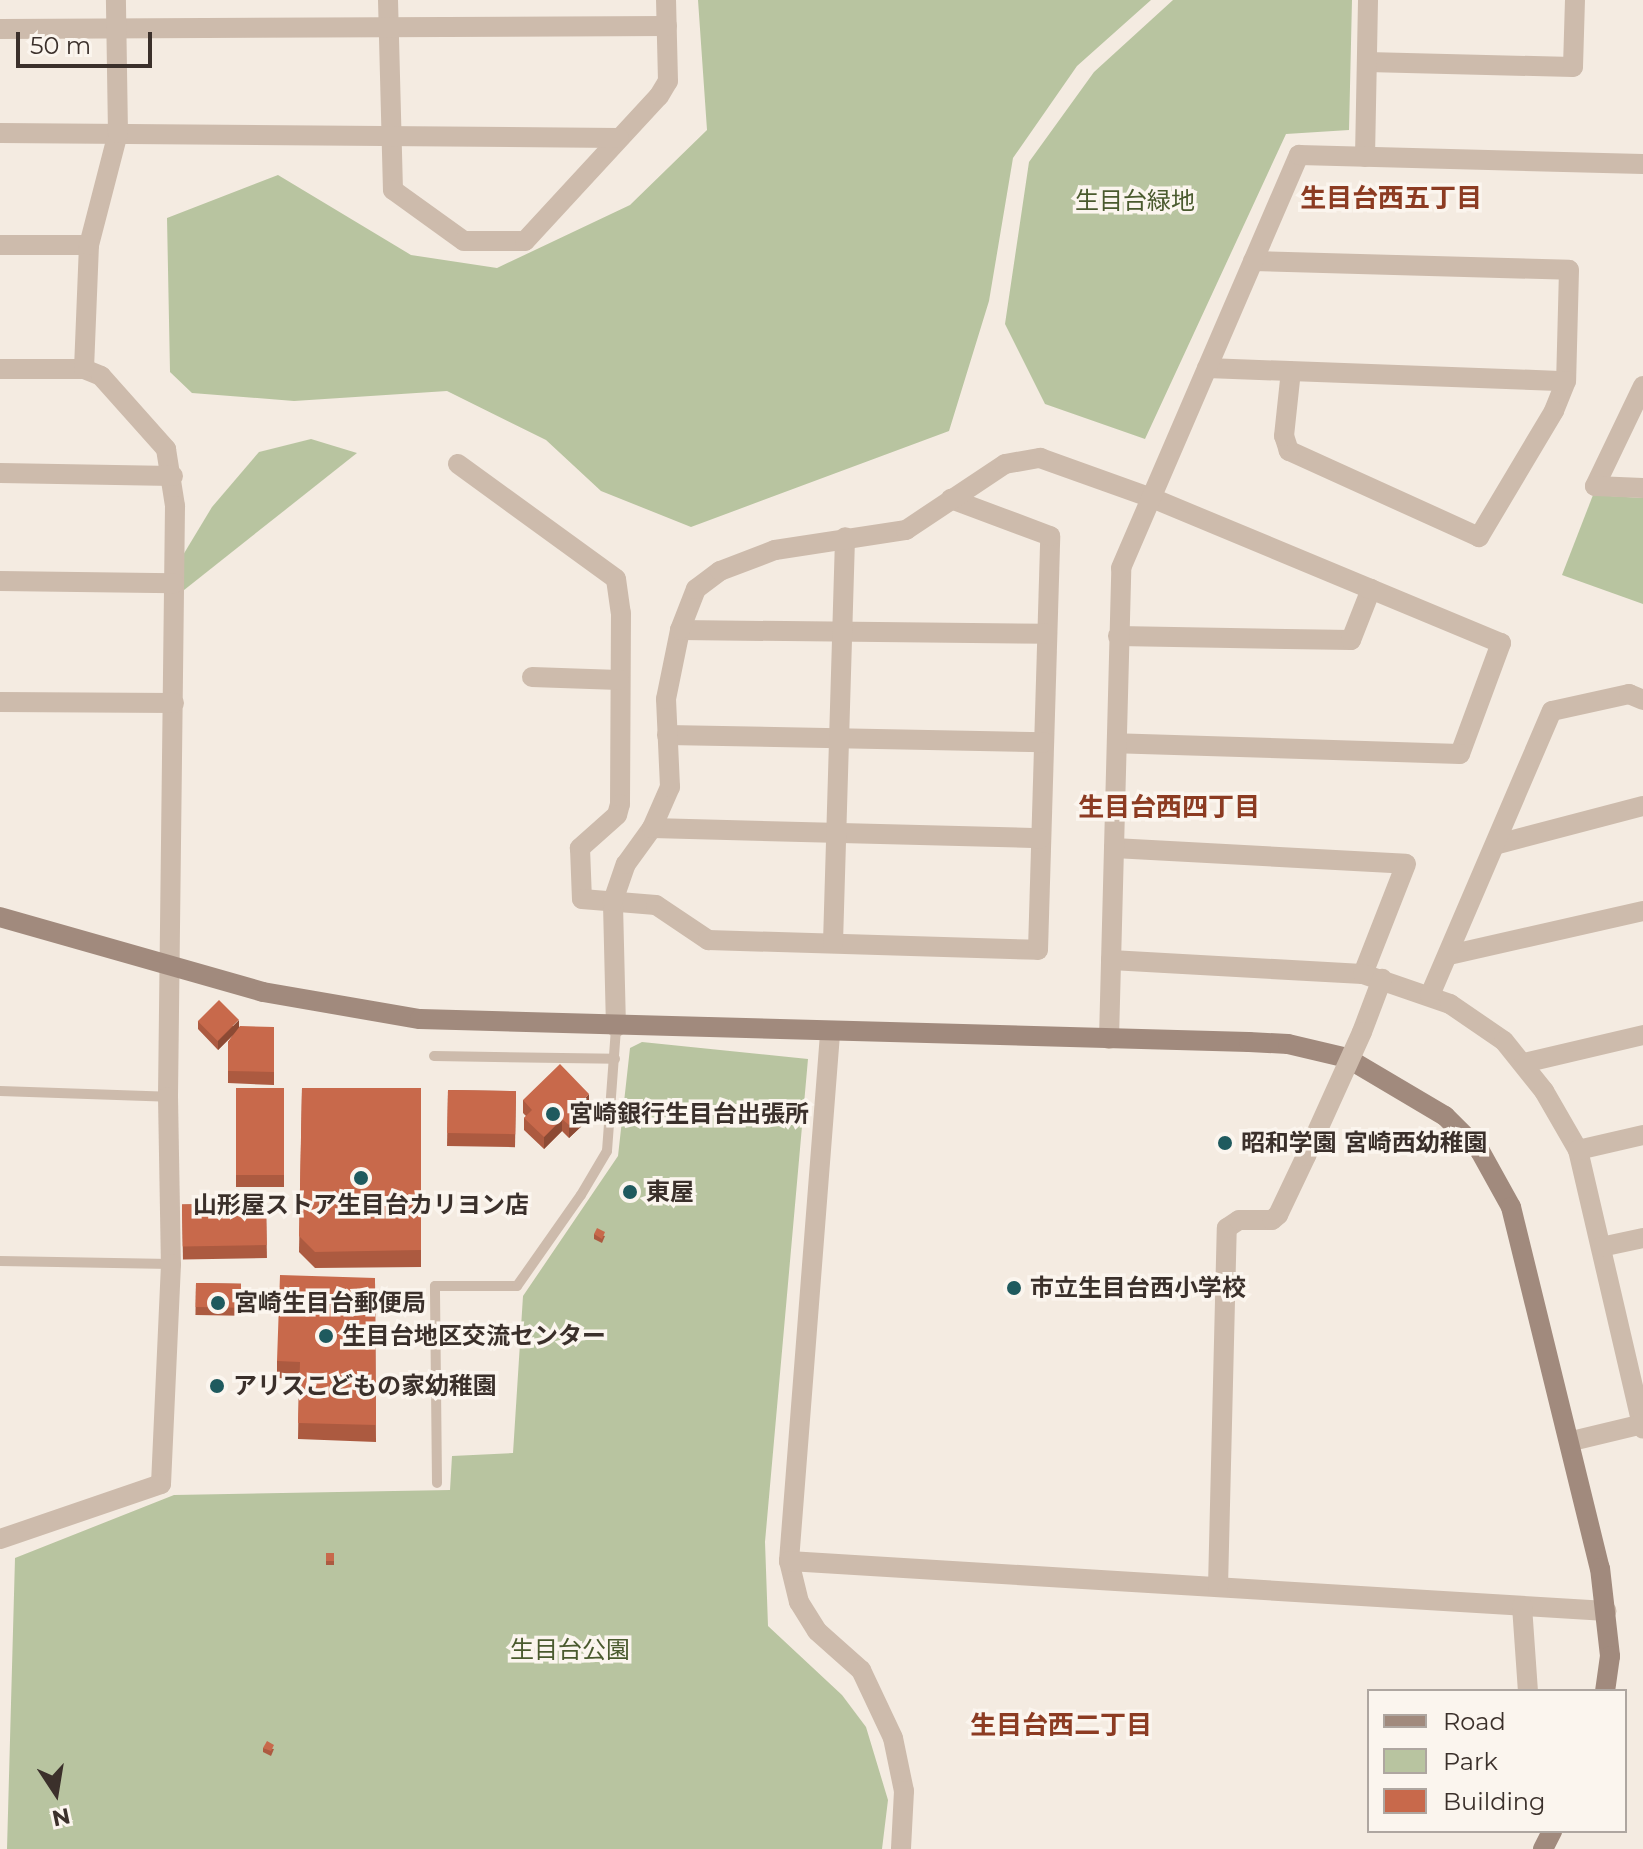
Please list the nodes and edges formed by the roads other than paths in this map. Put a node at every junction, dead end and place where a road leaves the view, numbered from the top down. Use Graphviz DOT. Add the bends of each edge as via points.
graph roads {
  1 [pos="116,0"];
  2 [pos="388,0"];
  3 [pos="666,0"];
  4 [pos="1368,0"];
  5 [pos="1575,0"];
  6 [pos="667,26"];
  7 [pos="389,27"];
  8 [pos="117,28"];
  9 [pos="0,29"];
  10 [pos="1367,62"];
  11 [pos="0,133"];
  12 [pos="118,133"];
  13 [pos="391,134"];
  14 [pos="619,138"];
  15 [pos="1365,157"];
  16 [pos="1643,164"];
  17 [pos="0,245"];
  18 [pos="89,245"];
  19 [pos="1253,261"];
  20 [pos="1207,368"];
  21 [pos="0,369"];
  22 [pos="84,369"];
  23 [pos="1291,371"];
  24 [pos="1566,381"];
  25 [pos="1643,386"];
  26 [pos="458,464"];
  27 [pos="0,473"];
  28 [pos="173,476"];
  29 [pos="1643,488"];
  30 [pos="1152,498"];
  31 [pos="951,499"];
  32 [pos="845,537"];
  33 [pos="0,581"];
  34 [pos="174,583"];
  35 [pos="1371,589"];
  36 [pos="842,629"];
  37 [pos="680,630"];
  38 [pos="1047,634"];
  39 [pos="1118,636"];
  40 [pos="532,677"];
  41 [pos="619,680"];
  42 [pos="1643,700"];
  43 [pos="0,702"];
  44 [pos="174,703"];
  45 [pos="667,735"];
  46 [pos="839,738"];
  47 [pos="1044,742"];
  48 [pos="1117,743"];
  49 [pos="1643,806"];
  50 [pos="652,828"];
  51 [pos="836,836"];
  52 [pos="1041,838"];
  53 [pos="1498,844"];
  54 [pos="1114,848"];
  55 [pos="613,901"];
  56 [pos="1643,911"];
  57 [pos="0,917"];
  58 [pos="833,943"];
  59 [pos="1449,955"];
  60 [pos="1111,960"];
  61 [pos="169,967"];
  62 [pos="1373,977"];
  63 [pos="1430,995"];
  64 [pos="616,1027"];
  65 [pos="830,1034"];
  66 [pos="1643,1035"];
  67 [pos="1109,1039"];
  68 [pos="434,1056"];
  69 [pos="615,1059"];
  70 [pos="1524,1063"];
  71 [pos="0,1091"];
  72 [pos="168,1097"];
  73 [pos="1643,1135"];
  74 [pos="1578,1150"];
  75 [pos="1643,1238"];
  76 [pos="1601,1247"];
  77 [pos="0,1261"];
  78 [pos="171,1264"];
  79 [pos="1634,1350"];
  80 [pos="1643,1425"];
  81 [pos="1572,1441"];
  82 [pos="437,1483"];
  83 [pos="0,1539"];
  84 [pos="789,1561"];
  85 [pos="1218,1587"];
  86 [pos="1522,1606"];
  87 [pos="1606,1611"];
  88 [pos="1528,1689"];
  89 [pos="1605,1689"];
  90 [pos="901,1849"];
  1 -- 8 [label="street"];
  2 -- 7 [label="street"];
  3 -- 6 [label="street"];
  4 -- 10 [label="street"];
  5 -- 10 [label="street" via="1573,67"];
  6 -- 7 [label="street"];
  6 -- 14 [label="street" via="668,81"];
  7 -- 8 [label="street"];
  7 -- 13 [label="street"];
  8 -- 9 [label="street"];
  8 -- 12 [label="street"];
  10 -- 15 [label="street"];
  11 -- 12 [label="street"];
  12 -- 13 [label="street"];
  12 -- 18 [label="street"];
  13 -- 14 [label="street"];
  13 -- 14 [label="street" via="393,190 464,241 525,241"];
  15 -- 16 [label="street"];
  15 -- 19 [label="street" via="1299,155"];
  17 -- 18 [label="street"];
  18 -- 22 [label="street"];
  19 -- 20 [label="street"];
  19 -- 24 [label="street" via="1569,270"];
  20 -- 23 [label="street"];
  20 -- 30 [label="street"];
  21 -- 22 [label="street"];
  22 -- 28 [label="street" via="101,376 166,449"];
  23 -- 24 [label="street"];
  23 -- 24 [label="street" via="1284,436 1289,451 1479,537 1554,411"];
  25 -- 29 [label="street" via="1595,486"];
  26 -- 41 [label="street" via="616,579"];
  27 -- 28 [label="street"];
  28 -- 34 [label="street"];
  30 -- 31 [label="street" via="1040,458 1005,464"];
  30 -- 35 [label="street"];
  30 -- 39 [label="street" via="1121,568"];
  31 -- 32 [label="street" via="906,530"];
  31 -- 38 [label="street" via="1050,536"];
  32 -- 36 [label="street"];
  32 -- 37 [label="street" via="775,550 720,571 696,589"];
  33 -- 34 [label="street"];
  34 -- 44 [label="street"];
  35 -- 39 [label="street" via="1351,640"];
  35 -- 48 [label="street" via="1501,643 1460,754"];
  36 -- 37 [label="street"];
  36 -- 38 [label="street"];
  36 -- 46 [label="street"];
  37 -- 45 [label="street" via="666,699"];
  38 -- 47 [label="street"];
  39 -- 48 [label="street"];
  40 -- 41 [label="street"];
  41 -- 55 [label="street" via="620,804 617,815 580,848 582,899"];
  42 -- 53 [label="street" via="1629,694 1552,711"];
  43 -- 44 [label="street"];
  44 -- 61 [label="street"];
  45 -- 46 [label="street"];
  45 -- 50 [label="street" via="670,787"];
  46 -- 47 [label="street"];
  46 -- 51 [label="street"];
  47 -- 52 [label="street"];
  48 -- 54 [label="street"];
  49 -- 53 [label="street"];
  50 -- 51 [label="street"];
  50 -- 55 [label="street" via="626,864"];
  51 -- 52 [label="street"];
  51 -- 58 [label="street"];
  52 -- 58 [label="street" via="1038,950"];
  53 -- 59 [label="street"];
  54 -- 60 [label="street"];
  54 -- 62 [label="street" via="1406,864"];
  55 -- 58 [label="street" via="656,905 708,940"];
  55 -- 64 [label="street"];
  56 -- 59 [label="street"];
  57 -- 61 [label="street"];
  59 -- 63 [label="street"];
  60 -- 62 [label="street"];
  60 -- 67 [label="street"];
  61 -- 64 [label="street" via="263,992 420,1019"];
  61 -- 72 [label="street"];
  62 -- 63 [label="street"];
  62 -- 85 [label="street, bridge" via="1362,1032 1278,1215 1272,1220 1239,1220 1227,1228"];
  63 -- 70 [label="street" via="1475,1020"];
  64 -- 65 [label="street"];
  64 -- 69 [label="lane"];
  65 -- 67 [label="street"];
  65 -- 84 [label="street"];
  66 -- 70 [label="street"];
  67 -- 81 [label="street" via="1318,1049 1347,1058 1445,1116 1480,1151 1511,1207"];
  68 -- 69 [label="lane"];
  69 -- 82 [label="lane" via="607,1151 517,1286 435,1286"];
  70 -- 74 [label="street"];
  71 -- 72 [label="lane"];
  72 -- 78 [label="street"];
  73 -- 74 [label="street"];
  74 -- 76 [label="street"];
  75 -- 76 [label="street"];
  76 -- 79 [label="street"];
  77 -- 78 [label="lane"];
  78 -- 83 [label="street" via="161,1484"];
  79 -- 80 [label="street"];
  80 -- 81 [label="street"];
  81 -- 87 [label="street"];
  84 -- 85 [label="street"];
  84 -- 90 [label="street" via="799,1602 817,1631 861,1670 893,1738 904,1791"];
  85 -- 86 [label="street"];
  86 -- 87 [label="street"];
  86 -- 88 [label="street"];
  87 -- 89 [label="street" via="1610,1656"];
}
